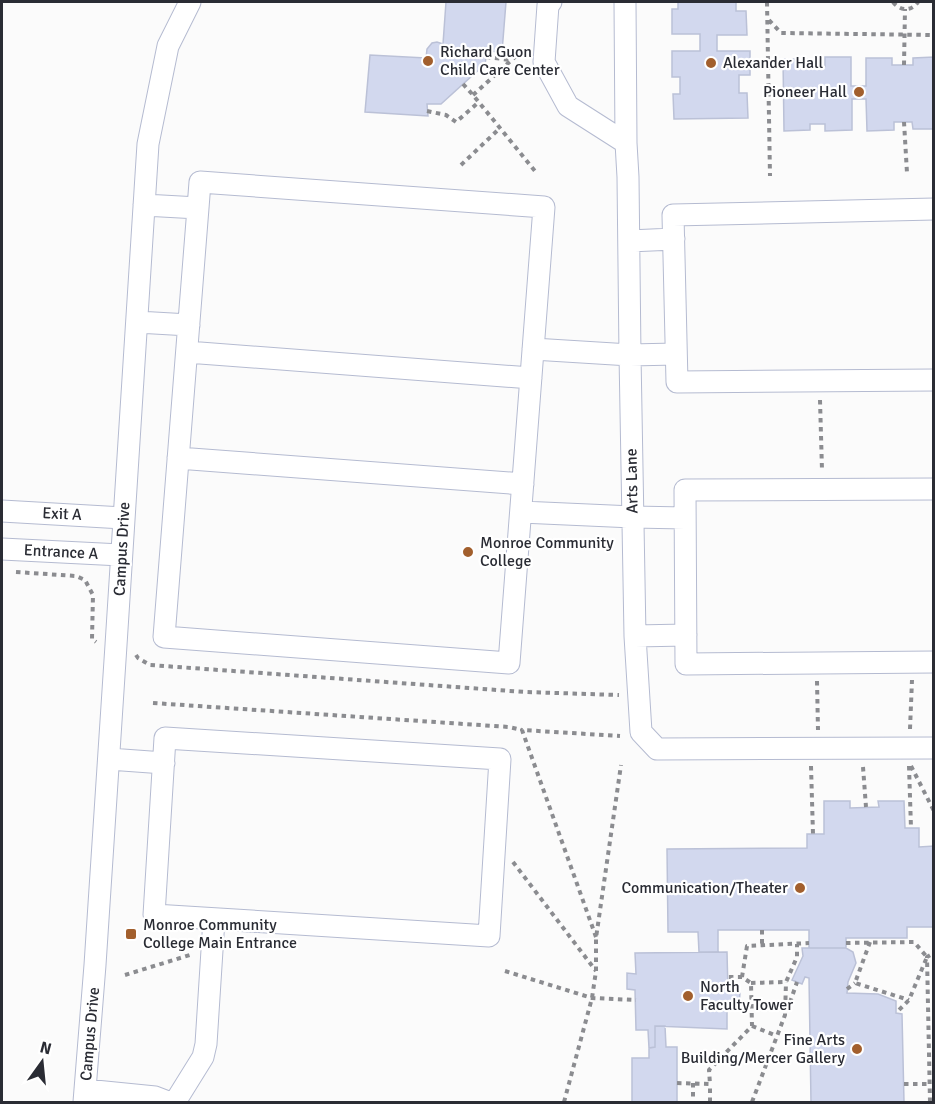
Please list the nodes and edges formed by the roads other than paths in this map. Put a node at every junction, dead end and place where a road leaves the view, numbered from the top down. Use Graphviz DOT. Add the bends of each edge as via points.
graph roads {
  1 [pos="190,2"];
  2 [pos="551,2"];
  3 [pos="625,2"];
  4 [pos="626,143"];
  5 [pos="144,205"];
  6 [pos="198,208"];
  7 [pos="933,209"];
  8 [pos="674,239"];
  9 [pos="629,241"];
  10 [pos="137,322"];
  11 [pos="189,325"];
  12 [pos="533,350"];
  13 [pos="186,352"];
  14 [pos="676,354"];
  15 [pos="630,355"];
  16 [pos="531,378"];
  17 [pos="933,380"];
  18 [pos="178,458"];
  19 [pos="523,484"];
  20 [pos="933,489"];
  21 [pos="2,511"];
  22 [pos="520,512"];
  23 [pos="123,518"];
  24 [pos="633,518"];
  25 [pos="685,518"];
  26 [pos="2,549"];
  27 [pos="121,555"];
  28 [pos="686,635"];
  29 [pos="635,636"];
  30 [pos="933,662"];
  31 [pos="933,748"];
  32 [pos="109,759"];
  33 [pos="164,763"];
  34 [pos="214,919"];
  35 [pos="85,1096"];
  36 [pos="168,1102"];
  37 [pos="176,1102"];
  1 -- 5 [label="street, Campus Drive" via="168,46 148,144"];
  2 -- 4 [label="street" via="544,62 568,106"];
  3 -- 4 [label="street, Arts Lane"];
  4 -- 9 [label="street, Arts Lane"];
  5 -- 6 [label="street"];
  5 -- 10 [label="street, Campus Drive"];
  6 -- 11 [label="street"];
  6 -- 12 [label="street" via="200,182 544,207"];
  7 -- 8 [label="street" via="673,215"];
  8 -- 9 [label="street"];
  8 -- 14 [label="street"];
  9 -- 15 [label="street, Arts Lane"];
  10 -- 11 [label="street"];
  10 -- 23 [label="street, Campus Drive"];
  11 -- 13 [label="street"];
  12 -- 15 [label="street"];
  12 -- 16 [label="street"];
  13 -- 16 [label="street"];
  13 -- 18 [label="street"];
  14 -- 15 [label="street"];
  14 -- 17 [label="street" via="677,382"];
  15 -- 24 [label="street, Arts Lane"];
  16 -- 19 [label="street"];
  18 -- 19 [label="street"];
  18 -- 22 [label="street" via="164,638 509,663"];
  19 -- 22 [label="street"];
  20 -- 25 [label="street" via="685,490"];
  21 -- 23 [label="street, Exit A"];
  22 -- 24 [label="street"];
  23 -- 27 [label="street, Campus Drive"];
  24 -- 25 [label="street"];
  24 -- 29 [label="street, Arts Lane"];
  25 -- 28 [label="street"];
  26 -- 27 [label="street, Entrance A"];
  27 -- 32 [label="street, Campus Drive"];
  28 -- 29 [label="street"];
  28 -- 30 [label="street" via="686,664"];
  29 -- 31 [label="street, Arts Lane" via="641,732 657,749 803,748 862,756"];
  32 -- 33 [label="street"];
  32 -- 35 [label="street, Campus Drive"];
  33 -- 34 [label="street" via="154,915"];
  33 -- 34 [label="street" via="165,738 500,759 489,936"];
  34 -- 37 [label="street" via="206,1044"];
  35 -- 36 [label="street" via="155,1097"];
}
